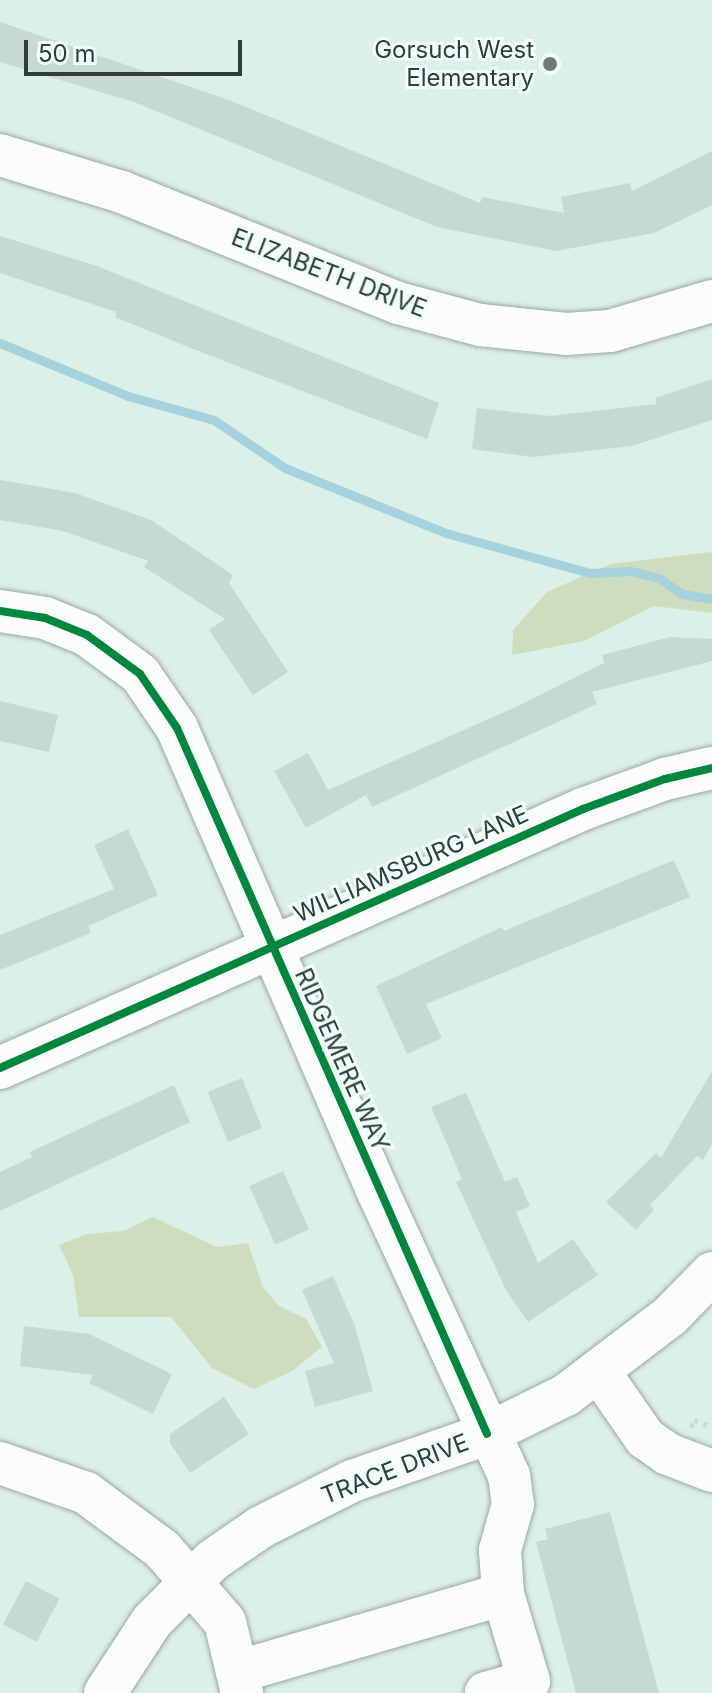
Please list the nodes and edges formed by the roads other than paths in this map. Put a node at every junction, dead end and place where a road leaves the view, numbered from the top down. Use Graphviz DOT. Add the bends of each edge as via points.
graph roads {
  1 [pos="0,155"];
  2 [pos="712,301"];
  3 [pos="0,611"];
  4 [pos="712,768"];
  5 [pos="271,948"];
  6 [pos="0,1068"];
  7 [pos="712,1273"];
  8 [pos="600,1373"];
  9 [pos="487,1434"];
  10 [pos="0,1463"];
  11 [pos="712,1471"];
  12 [pos="192,1579"];
  13 [pos="503,1594"];
  14 [pos="240,1682"];
  15 [pos="105,1693"];
  16 [pos="486,1693"];
  1 -- 2 [label="street, ELIZABETH DRIVE" via="122,192 398,303 480,325 566,334 610,331"];
  3 -- 5 [label="street, RIDGEMERE WAY" via="65,624 140,674 177,728"];
  4 -- 5 [label="street, WILLIAMSBURG LANE" via="623,793"];
  5 -- 6 [label="street, WILLIAMSBURG LANE"];
  5 -- 9 [label="street, RIDGEMERE WAY"];
  7 -- 8 [label="street, TRACE DRIVE"];
  8 -- 9 [label="street, TRACE DRIVE"];
  8 -- 11 [label="street" via="645,1438 668,1454"];
  9 -- 12 [label="street, TRACE DRIVE" via="352,1481 286,1513"];
  9 -- 13 [label="street, RIDGEMERE WAY" via="509,1476 513,1504 500,1550"];
  10 -- 12 [label="street" via="86,1493 135,1525"];
  12 -- 14 [label="street" via="225,1622"];
  12 -- 15 [label="street, TRACE DRIVE" via="152,1621"];
  13 -- 14 [label="street"];
  13 -- 16 [label="street, RIDGEMERE WAY" via="529,1681"];
}
